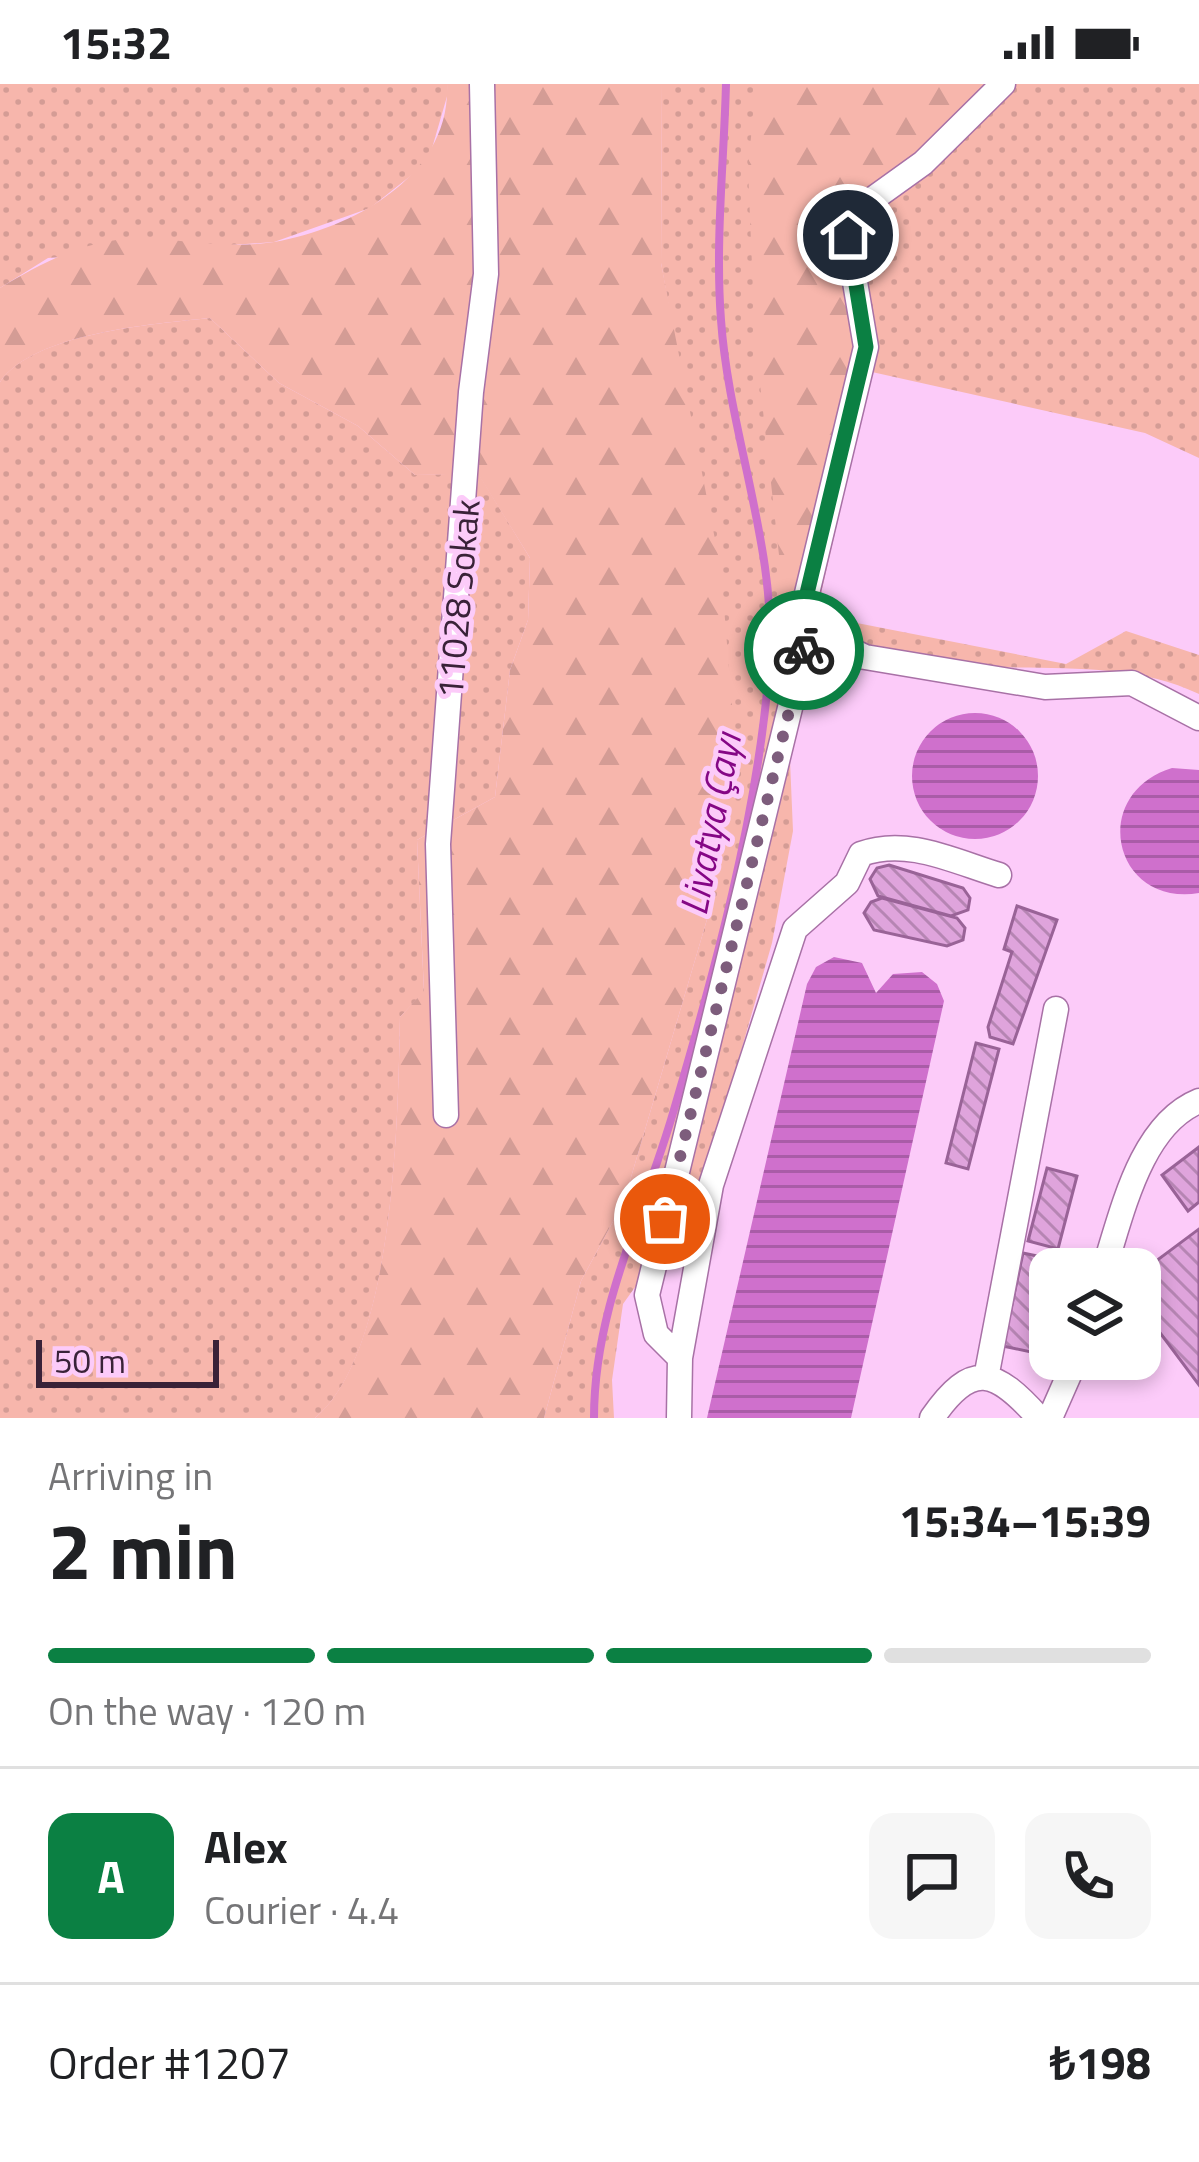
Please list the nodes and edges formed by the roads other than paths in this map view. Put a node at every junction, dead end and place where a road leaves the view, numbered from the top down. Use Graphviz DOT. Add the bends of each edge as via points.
graph roads {
  1 [pos="482,84"];
  2 [pos="1003,84"];
  3 [pos="808,630"];
  4 [pos="1199,718"];
  5 [pos="999,875"];
  6 [pos="1056,1009"];
  7 [pos="1199,1100"];
  8 [pos="446,1115"];
  9 [pos="1112,1248"];
  10 [pos="680,1358"];
  11 [pos="986,1378"];
  12 [pos="1067,1380"];
  13 [pos="680,1418"];
  14 [pos="932,1418"];
  15 [pos="1039,1418"];
  16 [pos="1050,1418"];
  1 -- 8 [label="lane, 11028 Sokak" via="486,274 438,844"];
  2 -- 3 [label="lane" via="923,163 851,214 866,347 803,610"];
  3 -- 4 [label="lane" via="866,657 1045,687 1132,683"];
  3 -- 10 [label="lane" via="647,1295 656,1334"];
  5 -- 10 [label="lane" via="882,846 861,854 847,884 795,929 711,1185"];
  6 -- 11 [label="lane"];
  7 -- 9 [label="lane" via="1176,1114 1145,1155"];
  10 -- 13 [label="lane"];
  11 -- 14 [label="lane" via="961,1380"];
  11 -- 15 [label="lane" via="1019,1395"];
  12 -- 16 [label="lane"];
}
